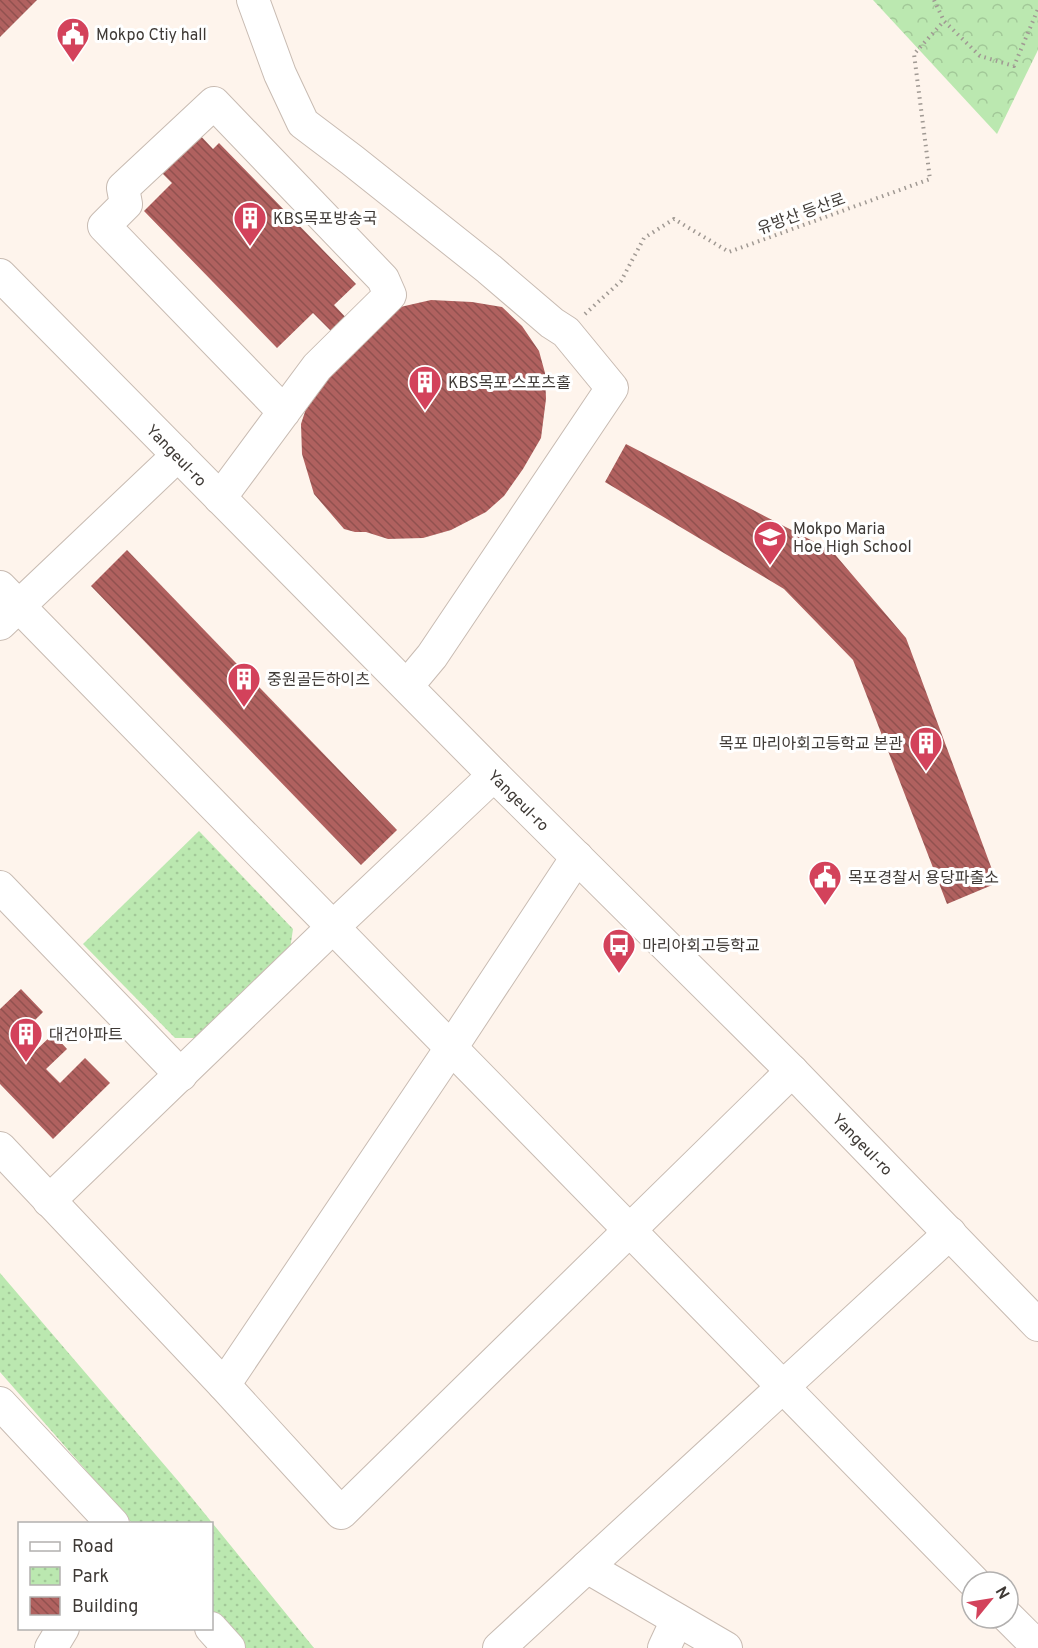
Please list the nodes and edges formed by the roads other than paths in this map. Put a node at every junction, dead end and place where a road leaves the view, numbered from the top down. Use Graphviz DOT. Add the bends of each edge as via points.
graph roads {
  1 [pos="253,0"];
  2 [pos="0,275"];
  3 [pos="284,412"];
  4 [pos="178,455"];
  5 [pos="219,498"];
  6 [pos="6,606"];
  7 [pos="406,686"];
  8 [pos="494,775"];
  9 [pos="577,857"];
  10 [pos="0,887"];
  11 [pos="333,927"];
  12 [pos="451,1048"];
  13 [pos="792,1071"];
  14 [pos="181,1075"];
  15 [pos="0,1148"];
  16 [pos="49,1201"];
  17 [pos="630,1230"];
  18 [pos="950,1233"];
  19 [pos="1038,1325"];
  20 [pos="224,1385"];
  21 [pos="783,1386"];
  22 [pos="0,1403"];
  23 [pos="111,1522"];
  24 [pos="587,1567"];
  25 [pos="962,1570"];
  26 [pos="677,1620"];
  27 [pos="62,1630"];
  28 [pos="212,1630"];
  29 [pos="1020,1630"];
  30 [pos="1033,1644"];
  31 [pos="51,1648"];
  32 [pos="229,1648"];
  33 [pos="499,1648"];
  34 [pos="664,1648"];
  35 [pos="726,1648"];
  1 -- 7 [label="street" via="303,123 566,332 612,388 432,656"];
  2 -- 4 [label="street, Yangeul-ro"];
  3 -- 3 [label="street" via="317,367 390,295 383,279 214,103 123,188 126,204 104,226"];
  3 -- 5 [label="street"];
  4 -- 5 [label="street, Yangeul-ro"];
  4 -- 6 [label="street"];
  5 -- 7 [label="street, Yangeul-ro"];
  6 -- 11 [label="street"];
  7 -- 8 [label="street, Yangeul-ro"];
  8 -- 9 [label="street, Yangeul-ro"];
  8 -- 11 [label="street"];
  9 -- 12 [label="street"];
  9 -- 13 [label="street, Yangeul-ro"];
  10 -- 14 [label="street"];
  11 -- 12 [label="street"];
  11 -- 14 [label="street"];
  12 -- 17 [label="street"];
  12 -- 20 [label="street"];
  13 -- 17 [label="street"];
  13 -- 18 [label="street, Yangeul-ro"];
  14 -- 16 [label="street"];
  15 -- 16 [label="street"];
  16 -- 20 [label="street"];
  17 -- 20 [label="street" via="341,1513"];
  17 -- 21 [label="street"];
  18 -- 19 [label="street, Yangeul-ro"];
  18 -- 21 [label="street"];
  21 -- 24 [label="street"];
  21 -- 25 [label="street"];
  22 -- 23 [label="street"];
  24 -- 26 [label="street"];
  24 -- 33 [label="street"];
  26 -- 34 [label="street"];
  26 -- 35 [label="street"];
  27 -- 31 [label="street"];
  28 -- 32 [label="street"];
  29 -- 30 [label="street"];
}
